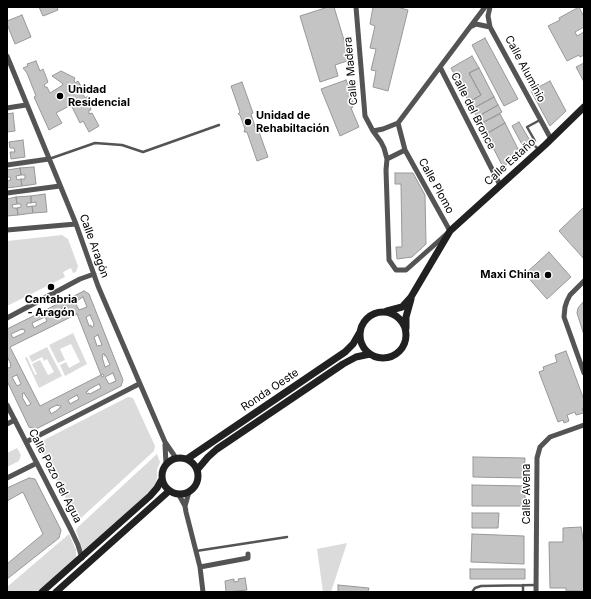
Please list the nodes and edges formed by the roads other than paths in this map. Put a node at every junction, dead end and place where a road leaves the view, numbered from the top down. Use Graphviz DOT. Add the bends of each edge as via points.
graph roads {
  1 [pos="356,7"];
  2 [pos="485,7"];
  3 [pos="490,7"];
  4 [pos="490,27"];
  5 [pos="468,29"];
  6 [pos="7,56"];
  7 [pos="440,67"];
  8 [pos="26,105"];
  9 [pos="584,107"];
  10 [pos="7,108"];
  11 [pos="540,119"];
  12 [pos="398,122"];
  13 [pos="219,125"];
  14 [pos="372,131"];
  15 [pos="551,139"];
  16 [pos="405,150"];
  17 [pos="539,151"];
  18 [pos="49,159"];
  19 [pos="386,159"];
  20 [pos="7,164"];
  21 [pos="500,185"];
  22 [pos="60,186"];
  23 [pos="7,193"];
  24 [pos="76,224"];
  25 [pos="7,230"];
  26 [pos="450,231"];
  27 [pos="396,270"];
  28 [pos="94,274"];
  29 [pos="584,281"];
  30 [pos="412,297"];
  31 [pos="387,311"];
  32 [pos="7,318"];
  33 [pos="360,332"];
  34 [pos="406,334"];
  35 [pos="370,354"];
  36 [pos="584,373"];
  37 [pos="139,384"];
  38 [pos="7,405"];
  39 [pos="15,420"];
  40 [pos="7,424"];
  41 [pos="584,425"];
  42 [pos="26,442"];
  43 [pos="165,442"];
  44 [pos="176,458"];
  45 [pos="187,459"];
  46 [pos="37,463"];
  47 [pos="166,463"];
  48 [pos="197,470"];
  49 [pos="7,478"];
  50 [pos="162,479"];
  51 [pos="169,491"];
  52 [pos="189,492"];
  53 [pos="179,495"];
  54 [pos="185,506"];
  55 [pos="287,537"];
  56 [pos="196,552"];
  57 [pos="248,554"];
  58 [pos="82,558"];
  59 [pos="200,567"];
  60 [pos="523,585"];
  61 [pos="536,585"];
  62 [pos="42,592"];
  63 [pos="56,592"];
  64 [pos="203,592"];
  65 [pos="472,592"];
  66 [pos="523,592"];
  67 [pos="536,592"];
  1 -- 14 [label="street, Calle Madera" via="365,116"];
  2 -- 5 [label="street"];
  3 -- 4 [label="street, Calle Aluminio"];
  4 -- 5 [label="street" via="476,24"];
  4 -- 11 [label="street, Calle Aluminio"];
  5 -- 7 [label="street"];
  6 -- 8 [label="street, Calle Aragón"];
  7 -- 12 [label="street"];
  7 -- 21 [label="street, Calle del Bronce"];
  8 -- 10 [label="street"];
  8 -- 18 [label="street, Calle Aragón"];
  9 -- 15 [label="main road, Calle Estaño"];
  11 -- 15 [label="street, Calle Aluminio"];
  11 -- 17 [label="lane" via="527,127"];
  12 -- 14 [label="street"];
  12 -- 16 [label="street, Calle Plomo"];
  13 -- 18 [label="lane" via="143,152 122,144 95,143"];
  14 -- 19 [label="street, Calle Madera" via="384,148"];
  15 -- 17 [label="main road, Calle Estaño"];
  16 -- 19 [label="street"];
  16 -- 26 [label="street, Calle Plomo"];
  17 -- 21 [label="main road, Calle Estaño"];
  18 -- 20 [label="street"];
  18 -- 22 [label="street, Calle Aragón"];
  19 -- 27 [label="street, Calle Madera" via="389,260"];
  21 -- 26 [label="main road, Calle Estaño"];
  22 -- 23 [label="street"];
  22 -- 24 [label="street, Calle Aragón"];
  24 -- 25 [label="street"];
  24 -- 28 [label="street, Calle Aragón"];
  26 -- 27 [label="street, Calle Estaño" via="406,270"];
  26 -- 30 [label="main road, Calle Estaño"];
  28 -- 32 [label="street"];
  28 -- 37 [label="street, Calle Aragón"];
  29 -- 36 [label="street" via="570,295 564,317"];
  30 -- 31 [label="main road, Calle Estaño" via="402,307"];
  30 -- 34 [label="main road, Calle Estaño" via="406,317"];
  31 -- 33 [label="main road" via="379,311 366,318"];
  31 -- 34 [label="main road" via="400,319 405,326"];
  33 -- 35 [label="main road" via="362,344"];
  33 -- 45 [label="main road, Ronda Oeste" via="345,352"];
  34 -- 35 [label="main road" via="402,348 391,357 376,357"];
  35 -- 48 [label="main road, Ronda Oeste" via="356,357 343,364 217,449"];
  37 -- 42 [label="street"];
  37 -- 43 [label="street, Calle Aragón"];
  38 -- 39 [label="street, Calle Pozo del Agua"];
  39 -- 40 [label="street"];
  39 -- 42 [label="street, Calle Pozo del Agua"];
  41 -- 61 [label="street, Calle Avena" via="550,437 540,447 537,458"];
  42 -- 46 [label="street, Calle Pozo del Agua"];
  43 -- 44 [label="street, Calle Aragón"];
  43 -- 47 [label="street, Calle Aragón"];
  44 -- 45 [label="main road"];
  44 -- 47 [label="main road"];
  45 -- 48 [label="main road"];
  46 -- 49 [label="street"];
  46 -- 58 [label="street, Calle Pozo del Agua" via="71,530"];
  47 -- 50 [label="main road"];
  48 -- 52 [label="main road" via="197,482"];
  50 -- 51 [label="main road"];
  50 -- 58 [label="main road" via="150,496"];
  51 -- 53 [label="main road"];
  51 -- 63 [label="main road"];
  52 -- 53 [label="main road"];
  52 -- 54 [label="street"];
  53 -- 54 [label="street"];
  54 -- 56 [label="street"];
  55 -- 56 [label="lane"];
  56 -- 59 [label="street"];
  57 -- 59 [label="street" via="248,558"];
  58 -- 62 [label="main road"];
  59 -- 64 [label="street"];
  60 -- 61 [label="lane"];
  60 -- 65 [label="lane" via="481,586"];
  60 -- 66 [label="lane"];
  61 -- 67 [label="street, Calle Avena"];
}
